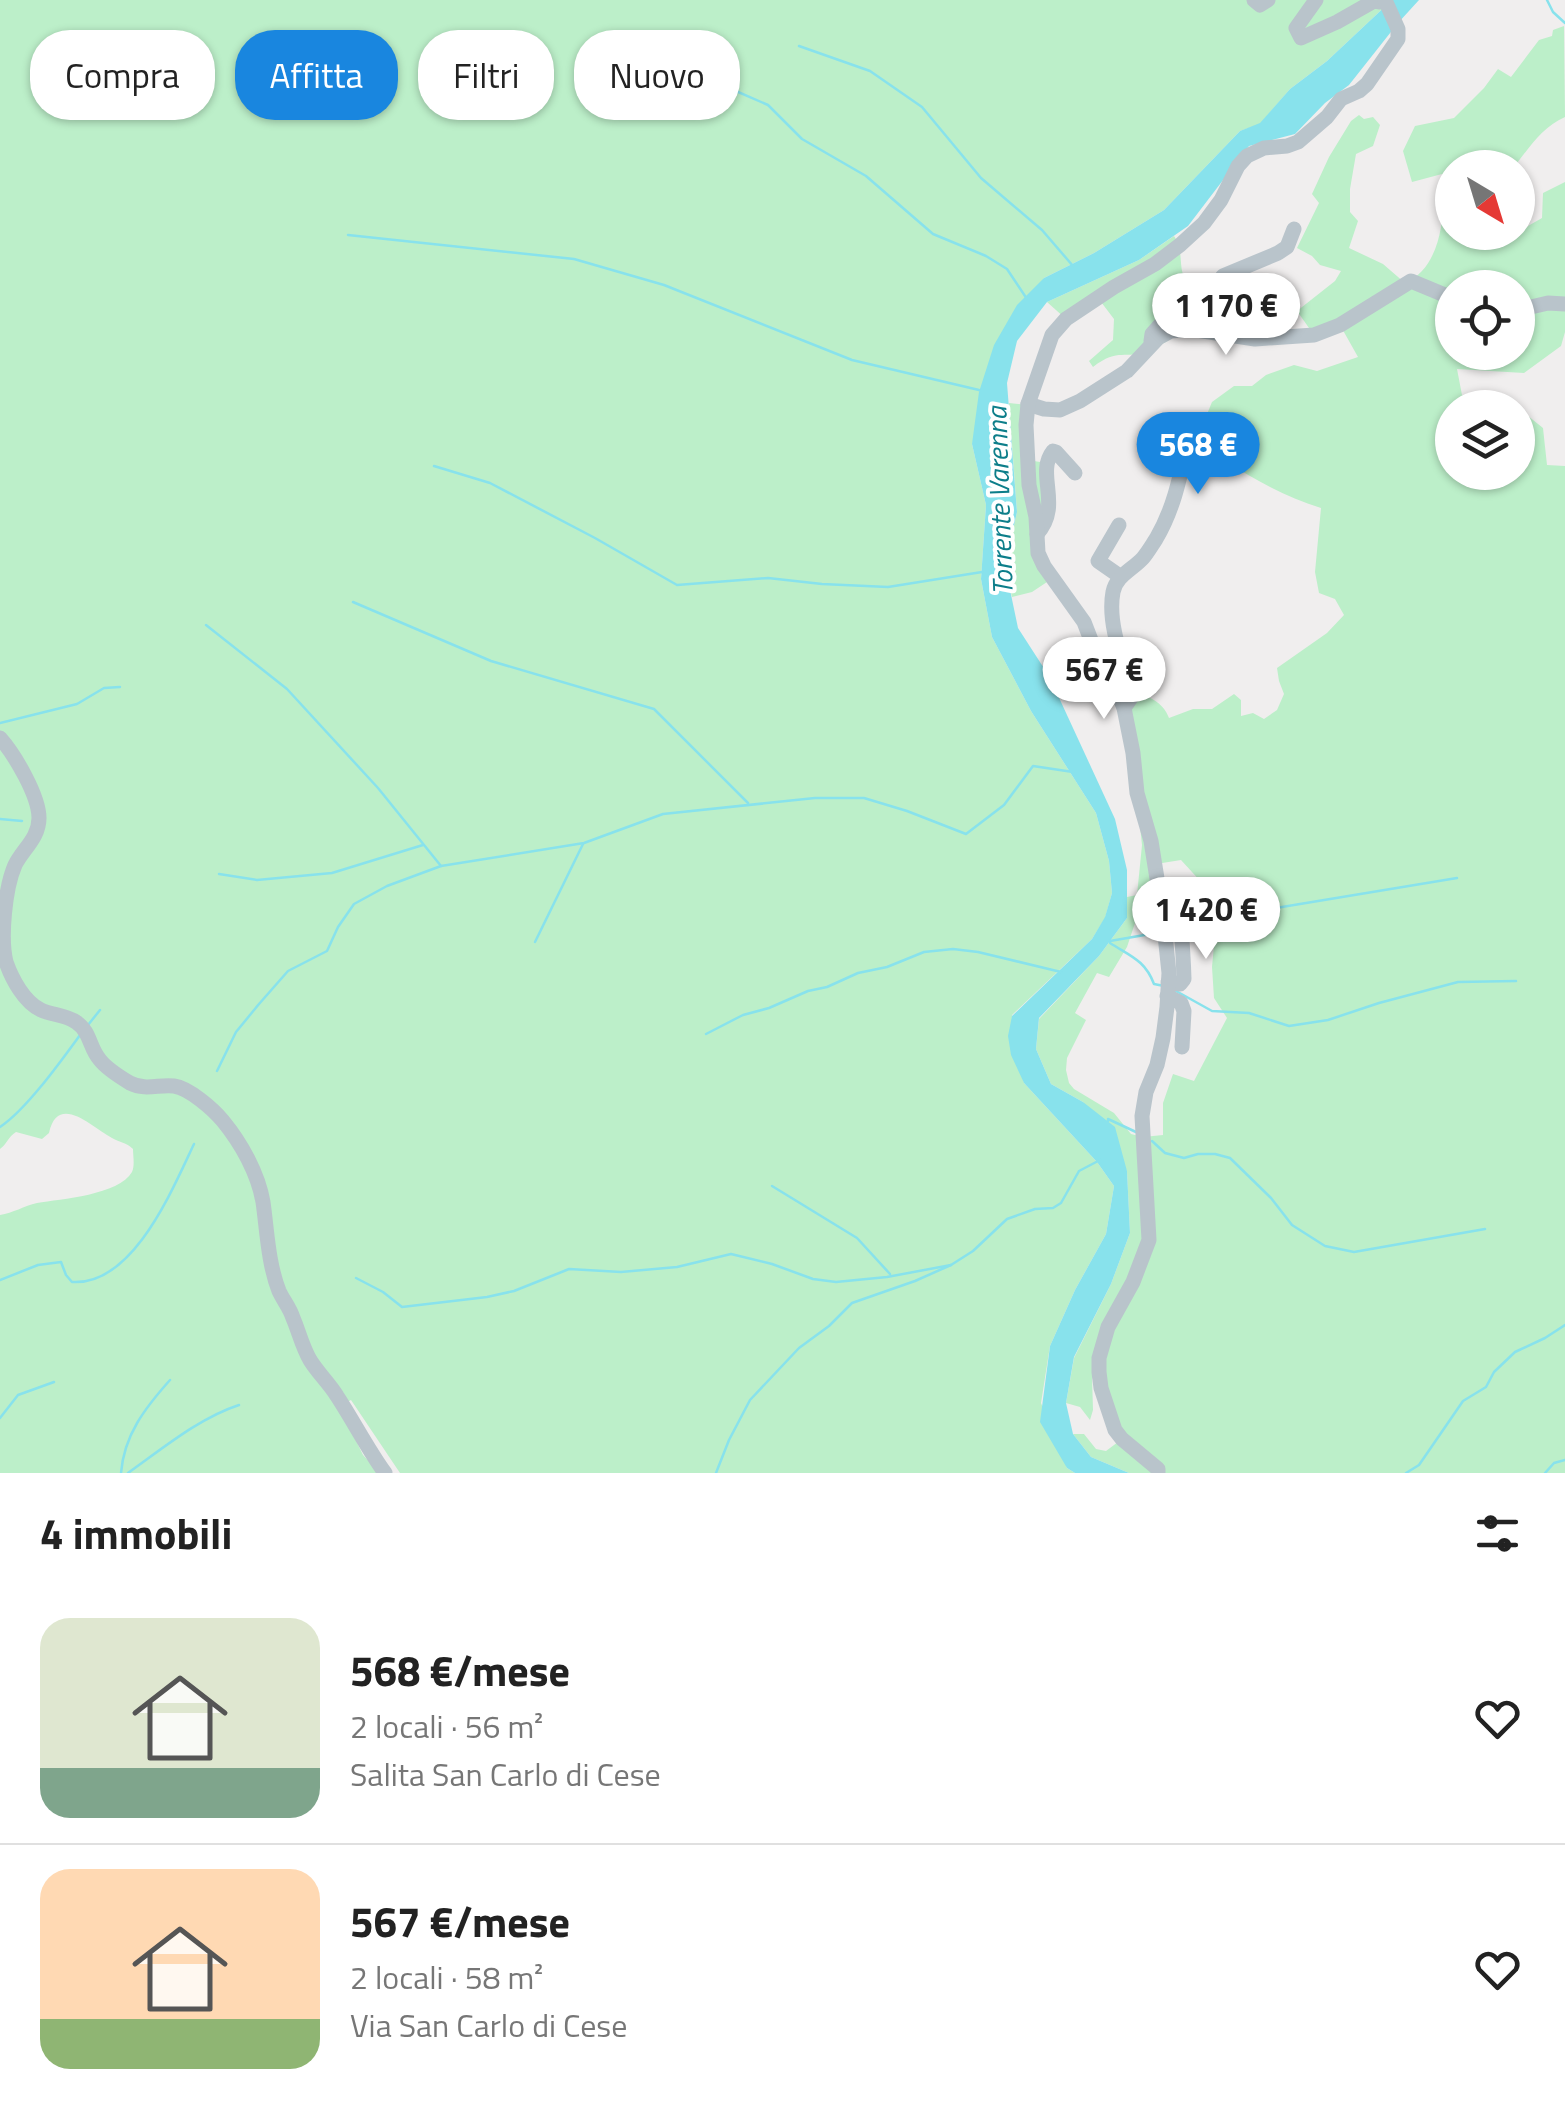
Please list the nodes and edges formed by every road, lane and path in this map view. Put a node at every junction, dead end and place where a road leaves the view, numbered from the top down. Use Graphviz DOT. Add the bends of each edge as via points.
graph roads {
  1 [pos="1254,0"];
  2 [pos="1268,0"];
  3 [pos="1316,0"];
  4 [pos="1383,1"];
  5 [pos="1294,229"];
  6 [pos="1435,291"];
  7 [pos="1565,304"];
  8 [pos="1535,306"];
  9 [pos="1151,346"];
  10 [pos="1028,404"];
  11 [pos="1202,438"];
  12 [pos="1075,473"];
  13 [pos="1119,525"];
  14 [pos="1037,534"];
  15 [pos="1121,576"];
  16 [pos="1124,708"];
  17 [pos="0,738"];
  18 [pos="1176,889"];
  19 [pos="1168,989"];
  20 [pos="1182,1048"];
  21 [pos="385,1473"];
  22 [pos="1158,1473"];
  1 -- 2 [label="street"];
  3 -- 4 [label="street" via="1296,28 1301,38"];
  4 -- 10 [label="street" via="1398,39 1367,84 1341,99 1298,142 1247,156 1190,236 1066,319 1052,335"];
  5 -- 9 [label="street" via="1287,248 1223,276 1202,302 1160,325"];
  6 -- 9 [label="street" via="1411,282 1314,335 1255,339 1190,329 1171,331"];
  7 -- 8 [label="street"];
  9 -- 10 [label="street" via="1127,372 1080,402 1060,410"];
  10 -- 14 [label="street"];
  11 -- 15 [label="street" via="1189,436 1164,524 1142,560"];
  12 -- 14 [label="street" via="1056,452 1049,454 1049,513"];
  13 -- 15 [label="street" via="1098,561"];
  14 -- 16 [label="street" via="1044,566 1084,622"];
  15 -- 16 [label="street" via="1112,602 1132,690"];
  16 -- 19 [label="street" via="1136,793 1156,866"];
  17 -- 21 [label="street" via="28,782 39,817 10,882 6,962 28,1001 87,1032 100,1062 139,1086 177,1086 222,1120 254,1173 279,1291 298,1337"];
  18 -- 19 [label="street" via="1184,979"];
  19 -- 20 [label="street" via="1184,1012"];
  19 -- 22 [label="street" via="1142,1116 1149,1240 1108,1327 1098,1372 1116,1430"];
}
